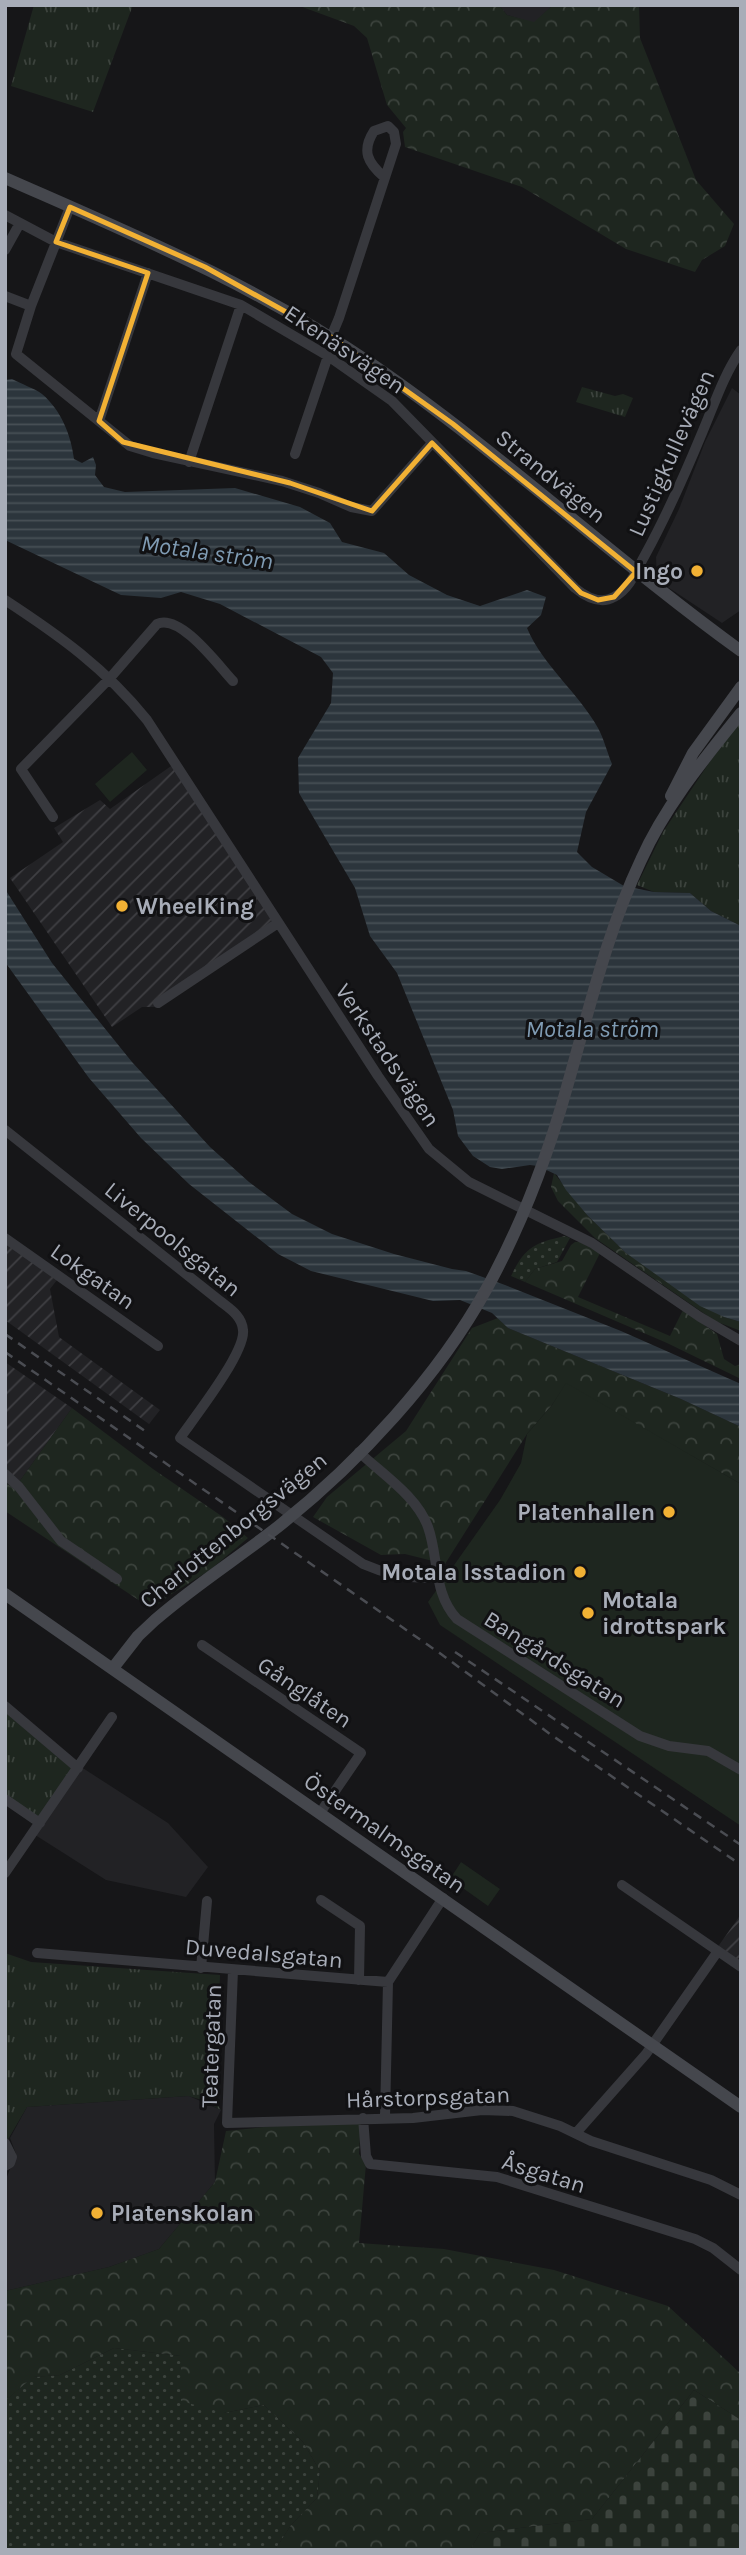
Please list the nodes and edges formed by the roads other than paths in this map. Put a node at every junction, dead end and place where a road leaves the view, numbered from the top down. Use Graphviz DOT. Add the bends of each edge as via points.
graph roads {
  1 [pos="384,177"];
  2 [pos="5,178"];
  3 [pos="70,207"];
  4 [pos="5,215"];
  5 [pos="20,223"];
  6 [pos="56,242"];
  7 [pos="5,250"];
  8 [pos="148,274"];
  9 [pos="5,296"];
  10 [pos="242,305"];
  11 [pos="31,306"];
  12 [pos="331,337"];
  13 [pos="741,350"];
  14 [pos="328,356"];
  15 [pos="99,421"];
  16 [pos="432,443"];
  17 [pos="295,454"];
  18 [pos="189,462"];
  19 [pos="636,572"];
  20 [pos="5,600"];
  21 [pos="741,651"];
  22 [pos="110,678"];
  23 [pos="233,681"];
  24 [pos="741,687"];
  25 [pos="741,713"];
  26 [pos="53,817"];
  27 [pos="660,822"];
  28 [pos="278,923"];
  29 [pos="158,1003"];
  30 [pos="5,1130"];
  31 [pos="524,1209"];
  32 [pos="5,1238"];
  33 [pos="741,1341"];
  34 [pos="158,1346"];
  35 [pos="359,1452"];
  36 [pos="5,1474"];
  37 [pos="438,1577"];
  38 [pos="117,1579"];
  39 [pos="5,1594"];
  40 [pos="202,1645"];
  41 [pos="113,1668"];
  42 [pos="5,1706"];
  43 [pos="112,1717"];
  44 [pos="78,1768"];
  45 [pos="741,1770"];
  46 [pos="5,1799"];
  47 [pos="320,1813"];
  48 [pos="40,1823"];
  49 [pos="5,1873"];
  50 [pos="622,1885"];
  51 [pos="443,1898"];
  52 [pos="321,1900"];
  53 [pos="207,1901"];
  54 [pos="719,1951"];
  55 [pos="37,1953"];
  56 [pos="741,1966"];
  57 [pos="201,1968"];
  58 [pos="233,1970"];
  59 [pos="359,1980"];
  60 [pos="388,1982"];
  61 [pos="652,2045"];
  62 [pos="741,2107"];
  63 [pos="385,2117"];
  64 [pos="363,2118"];
  65 [pos="227,2123"];
  66 [pos="576,2133"];
  67 [pos="5,2143"];
  68 [pos="5,2166"];
  69 [pos="741,2195"];
  70 [pos="741,2270"];
  1 -- 1 [label="street" via="396,141 391,128 383,126 372,134 367,151 370,163"];
  1 -- 12 [label="street"];
  2 -- 3 [label="street, Strandvägen"];
  3 -- 6 [label="street"];
  3 -- 12 [label="street, Strandvägen" via="194,262"];
  4 -- 5 [label="street, Ekenäsvägen"];
  5 -- 6 [label="street, Ekenäsvägen"];
  5 -- 7 [label="street"];
  6 -- 8 [label="street, Ekenäsvägen"];
  6 -- 11 [label="street"];
  8 -- 10 [label="street, Ekenäsvägen"];
  8 -- 15 [label="street"];
  9 -- 11 [label="street"];
  10 -- 14 [label="street, Ekenäsvägen"];
  10 -- 18 [label="street"];
  11 -- 15 [label="street" via="16,354"];
  12 -- 19 [label="street, Strandvägen" via="453,424"];
  13 -- 19 [label="street, Lustigkullevägen"];
  14 -- 16 [label="street, Ekenäsvägen" via="392,401"];
  14 -- 17 [label="street"];
  15 -- 18 [label="street" via="130,446"];
  16 -- 18 [label="street" via="372,511 290,483"];
  16 -- 19 [label="street, Ekenäsvägen" via="587,596 598,600 614,597"];
  19 -- 21 [label="street, Strandvägen"];
  20 -- 22 [label="street, Verkstadsvägen" via="79,650"];
  22 -- 23 [label="street" via="153,628 166,621 202,646"];
  22 -- 26 [label="street" via="21,769"];
  22 -- 28 [label="street, Verkstadsvägen" via="159,737"];
  24 -- 27 [label="street, Charlottenborgsvägen" via="693,753"];
  25 -- 27 [label="street, Charlottenborgsvägen"];
  27 -- 31 [label="street, Charlottenborgsvägen" via="629,887 605,954 567,1090"];
  28 -- 29 [label="street"];
  28 -- 31 [label="street, Verkstadsvägen" via="421,1140 469,1182"];
  30 -- 37 [label="street, Liverpoolsgatan" via="241,1322 241,1346 180,1438 363,1564 397,1576"];
  31 -- 33 [label="street, Verkstadsvägen" via="592,1243"];
  31 -- 35 [label="street, Charlottenborgsvägen" via="494,1274 446,1353"];
  32 -- 34 [label="street, Lokgatan"];
  35 -- 37 [label="street, Bangårdsgatan" via="424,1518"];
  35 -- 41 [label="street, Charlottenborgsvägen" via="304,1504 155,1620"];
  36 -- 38 [label="street" via="61,1541"];
  37 -- 45 [label="street, Bangårdsgatan" via="451,1613 470,1628 650,1741 708,1751"];
  39 -- 41 [label="street, Östermalmsgatan"];
  40 -- 47 [label="street, Gånglåten" via="361,1753"];
  41 -- 47 [label="street, Östermalmsgatan"];
  42 -- 44 [label="street"];
  43 -- 44 [label="street"];
  44 -- 48 [label="street"];
  46 -- 48 [label="street"];
  47 -- 51 [label="street, Östermalmsgatan"];
  48 -- 49 [label="street"];
  50 -- 54 [label="street"];
  51 -- 60 [label="street"];
  51 -- 61 [label="street, Östermalmsgatan"];
  52 -- 59 [label="street" via="360,1926"];
  53 -- 57 [label="street"];
  54 -- 56 [label="street"];
  54 -- 61 [label="street"];
  55 -- 57 [label="street, Duvedalsgatan"];
  57 -- 58 [label="street, Duvedalsgatan"];
  58 -- 59 [label="street, Duvedalsgatan"];
  58 -- 65 [label="street, Teatergatan"];
  59 -- 60 [label="street, Duvedalsgatan"];
  60 -- 63 [label="street"];
  61 -- 62 [label="street, Östermalmsgatan"];
  61 -- 66 [label="street"];
  63 -- 64 [label="street, Hårstorpsgatan"];
  63 -- 66 [label="street, Hårstorpsgatan" via="498,2109 533,2116"];
  64 -- 65 [label="street, Hårstorpsgatan"];
  64 -- 70 [label="street, Åsgatan" via="370,2164 497,2177 695,2239"];
  66 -- 69 [label="street, Hårstorpsgatan"];
  67 -- 68 [label="street" via="12,2157"];
}
